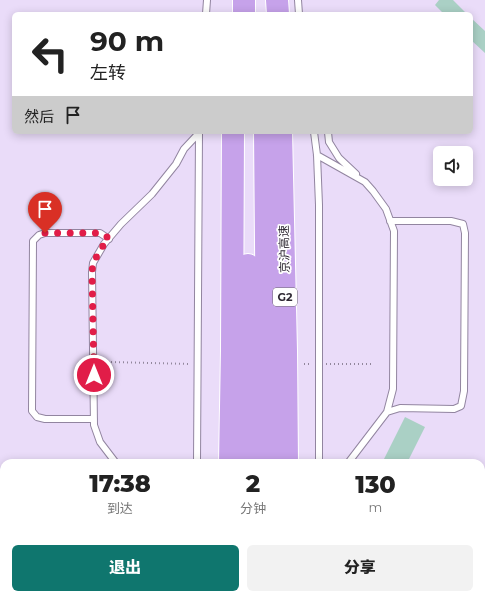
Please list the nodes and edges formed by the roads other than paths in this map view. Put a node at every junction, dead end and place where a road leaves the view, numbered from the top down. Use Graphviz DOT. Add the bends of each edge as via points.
graph roads {
  1 [pos="207,0"];
  2 [pos="231,0"];
  3 [pos="244,0"];
  4 [pos="263,0"];
  5 [pos="277,0"];
  6 [pos="298,0"];
  7 [pos="206,12"];
  8 [pos="231,12"];
  9 [pos="244,12"];
  10 [pos="263,12"];
  11 [pos="278,12"];
  12 [pos="299,12"];
  13 [pos="197,134"];
  14 [pos="199,134"];
  15 [pos="233,134"];
  16 [pos="247,134"];
  17 [pos="265,134"];
  18 [pos="281,134"];
  19 [pos="314,134"];
  20 [pos="328,134"];
  21 [pos="317,155"];
  22 [pos="365,182"];
  23 [pos="390,221"];
  24 [pos="109,238"];
  25 [pos="386,412"];
  26 [pos="94,419"];
  27 [pos="113,459"];
  28 [pos="197,459"];
  29 [pos="230,459"];
  30 [pos="248,459"];
  31 [pos="267,459"];
  32 [pos="287,459"];
  33 [pos="318,459"];
  34 [pos="351,459"];
  1 -- 7 [label="lane"];
  2 -- 8 [label="highway"];
  3 -- 9 [label="highway"];
  4 -- 10 [label="highway"];
  5 -- 11 [label="highway"];
  6 -- 12 [label="lane"];
  13 -- 24 [label="lane" via="152,194"];
  14 -- 28 [label="lane"];
  15 -- 29 [label="highway"];
  16 -- 30 [label="highway"];
  17 -- 31 [label="highway, 京沪高速 / G2"];
  18 -- 32 [label="highway, 京沪高速 / G2"];
  19 -- 21 [label="lane"];
  20 -- 22 [label="lane" via="329,142 339,158"];
  21 -- 22 [label="lane"];
  21 -- 33 [label="lane"];
  22 -- 23 [label="lane" via="386,209"];
  23 -- 25 [label="lane" via="394,231 393,389"];
  23 -- 25 [label="lane" via="451,220 463,224 464,391 461,406 454,409 400,408"];
  24 -- 26 [label="lane" via="93,263 92,272"];
  24 -- 26 [label="lane" via="100,233 45,233 33,241 32,411 37,417 45,419"];
  25 -- 34 [label="lane"];
  26 -- 27 [label="lane" via="100,442"];
}
